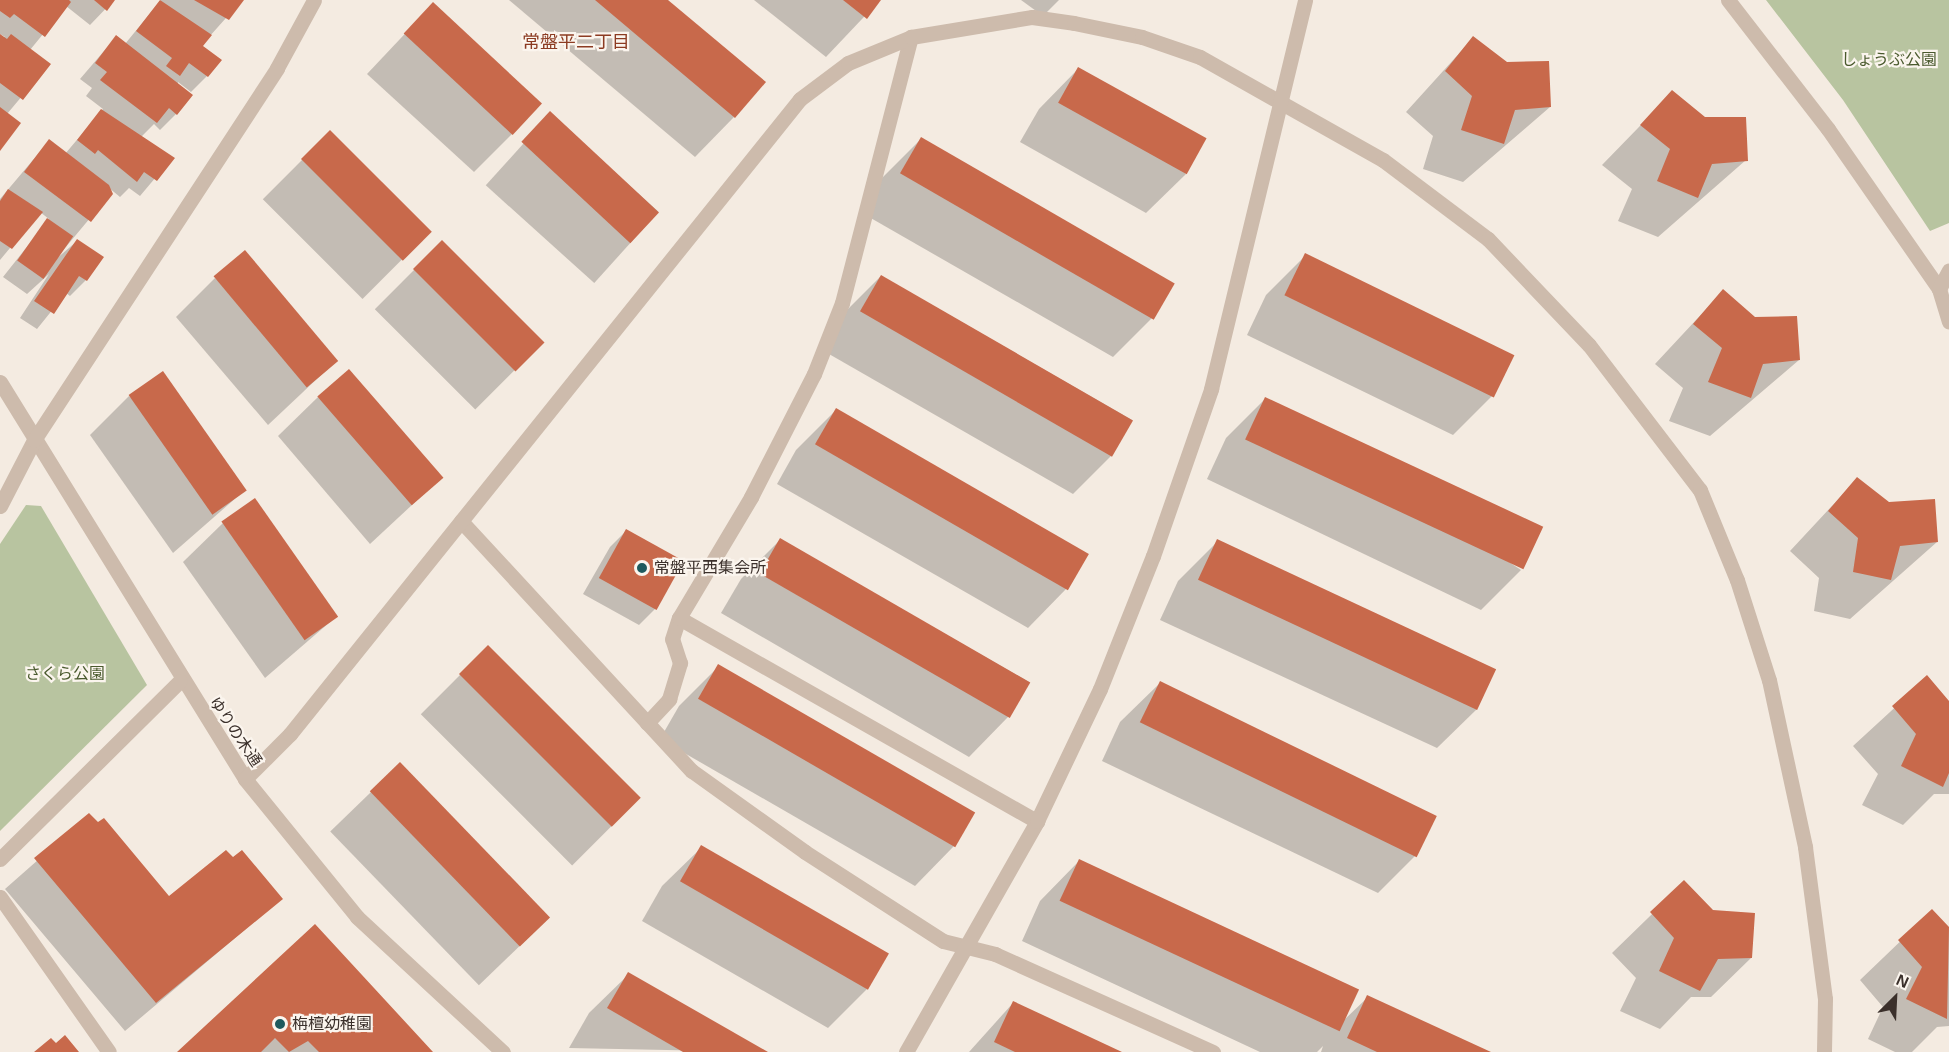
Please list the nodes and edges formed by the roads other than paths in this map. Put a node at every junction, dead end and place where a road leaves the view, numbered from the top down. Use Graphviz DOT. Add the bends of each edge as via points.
graph roads {
  1 [pos="315,0"];
  2 [pos="1305,0"];
  3 [pos="1728,0"];
  4 [pos="911,37"];
  5 [pos="1281,99"];
  6 [pos="1949,270"];
  7 [pos="1939,289"];
  8 [pos="1949,322"];
  9 [pos="0,382"];
  10 [pos="34,440"];
  11 [pos="0,506"];
  12 [pos="461,520"];
  13 [pos="679,618"];
  14 [pos="180,681"];
  15 [pos="647,723"];
  16 [pos="245,779"];
  17 [pos="1037,821"];
  18 [pos="0,859"];
  19 [pos="0,897"];
  20 [pos="968,946"];
  21 [pos="108,1052"];
  22 [pos="503,1052"];
  23 [pos="906,1052"];
  24 [pos="1213,1052"];
  25 [pos="1824,1052"];
  1 -- 10 [label="street" via="277,68"];
  2 -- 5 [label="street"];
  3 -- 7 [label="street" via="1828,129"];
  4 -- 5 [label="street" via="981,22 1032,17 1070,22 1142,37 1200,57"];
  4 -- 12 [label="street" via="848,63 800,99"];
  4 -- 13 [label="street" via="842,303 814,375 752,497"];
  5 -- 17 [label="street" via="1207,400 1104,678"];
  5 -- 25 [label="street" via="1383,160 1488,239 1589,345 1700,490 1737,580 1769,680 1805,847 1825,999"];
  6 -- 7 [label="street"];
  7 -- 8 [label="street"];
  9 -- 10 [label="street, ゆりの木通"];
  10 -- 11 [label="street"];
  10 -- 14 [label="street, ゆりの木通"];
  12 -- 15 [label="street"];
  12 -- 16 [label="street" via="290,734"];
  13 -- 15 [label="street" via="672,639 680,663 669,699"];
  13 -- 17 [label="street"];
  14 -- 16 [label="street, ゆりの木通"];
  14 -- 18 [label="street"];
  15 -- 20 [label="street" via="692,771 805,852 943,941"];
  16 -- 22 [label="street, ゆりの木通" via="357,917"];
  17 -- 20 [label="street"];
  19 -- 21 [label="street"];
  20 -- 23 [label="street"];
  20 -- 24 [label="street"];
}
